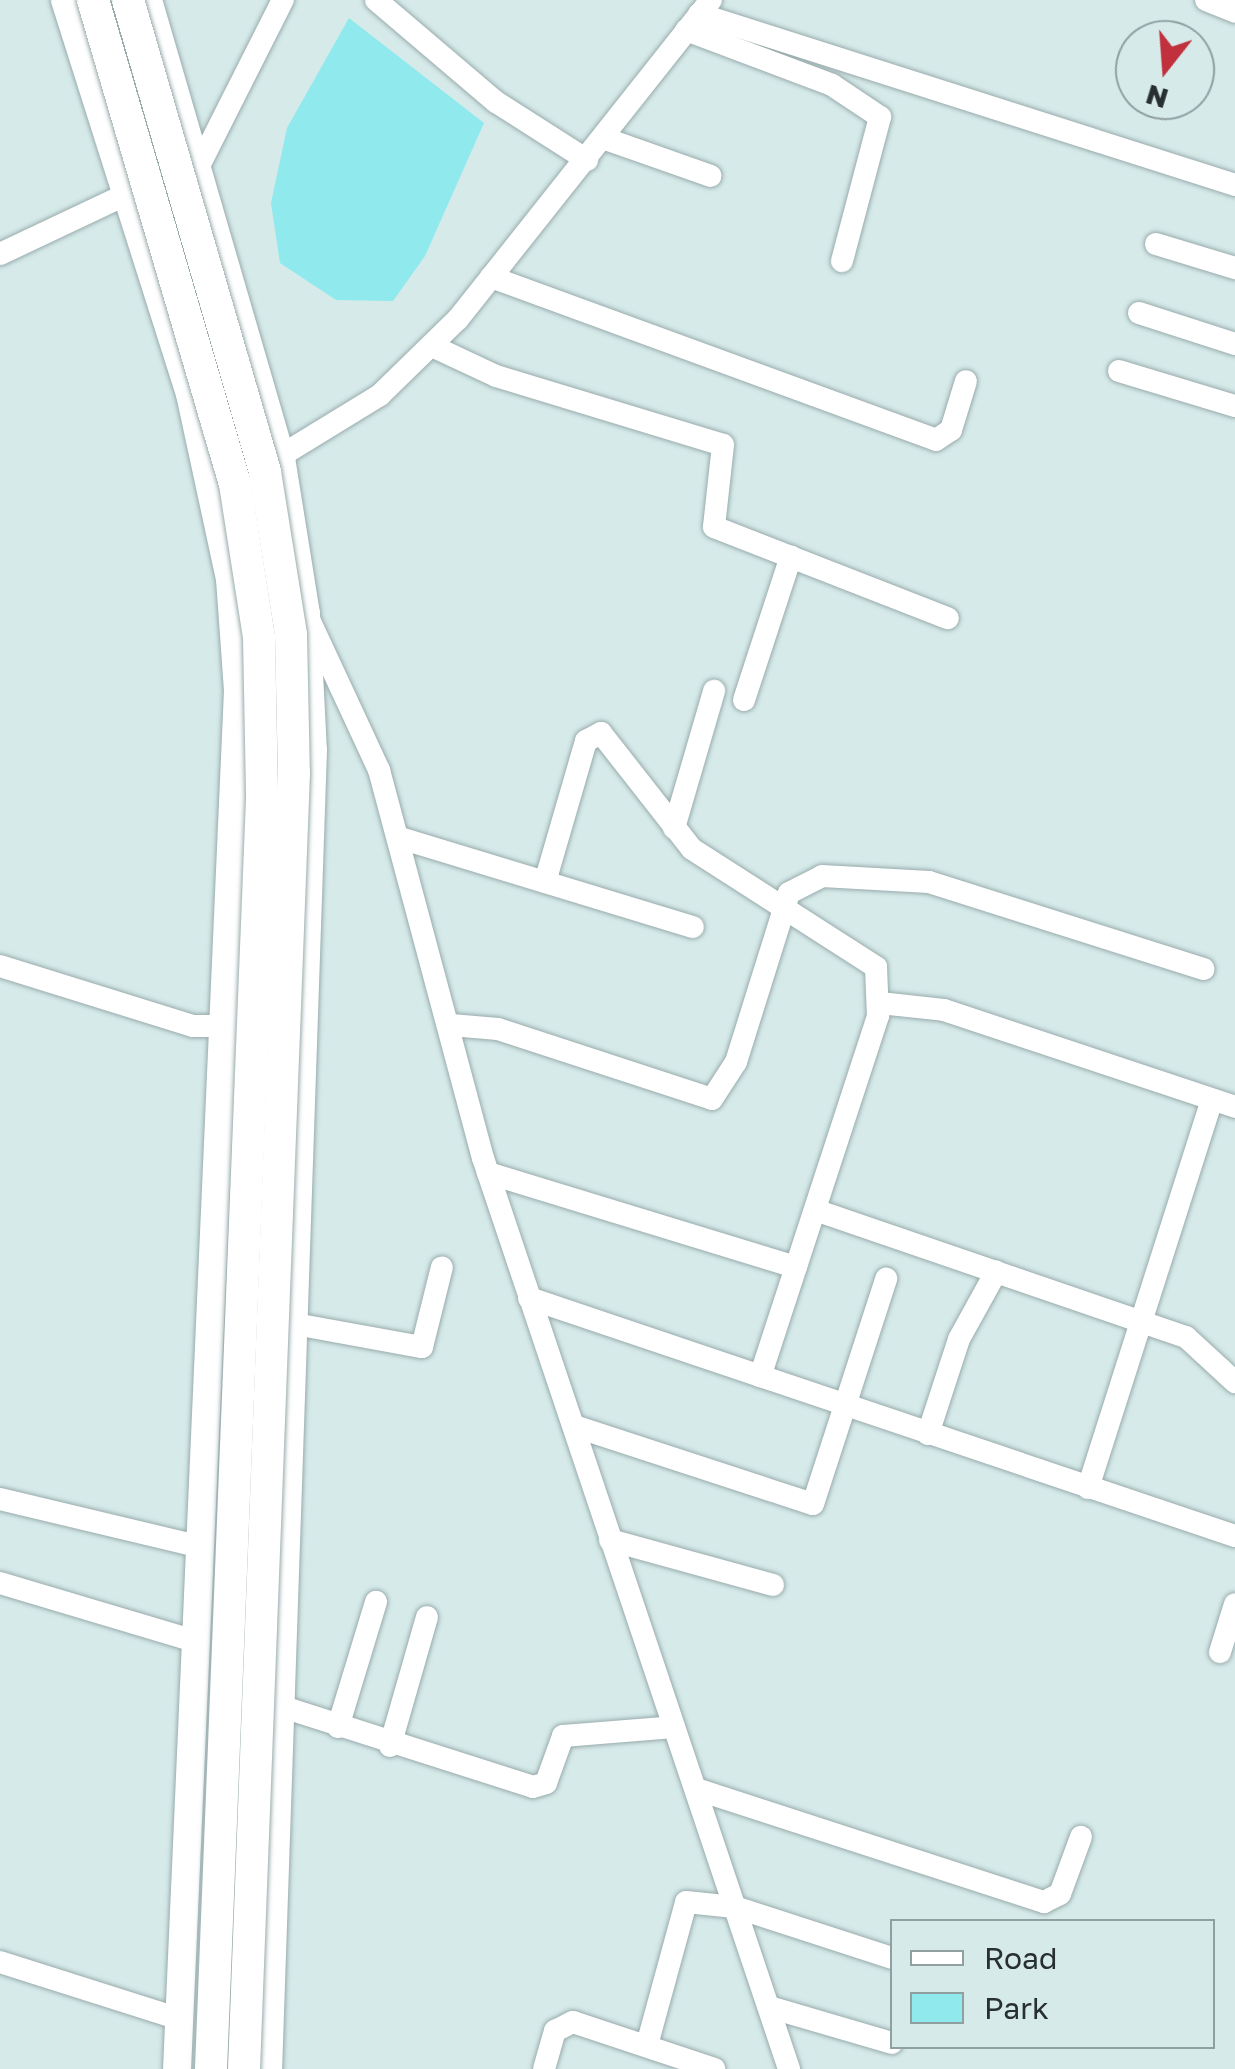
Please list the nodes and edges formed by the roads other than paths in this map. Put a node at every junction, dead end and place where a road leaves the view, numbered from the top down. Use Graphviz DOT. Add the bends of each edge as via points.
graph roads {
  1 [pos="65,0"];
  2 [pos="93,0"];
  3 [pos="128,0"];
  4 [pos="148,0"];
  5 [pos="283,0"];
  6 [pos="376,0"];
  7 [pos="1206,0"];
  8 [pos="1235,12"];
  9 [pos="698,15"];
  10 [pos="604,138"];
  11 [pos="587,160"];
  12 [pos="199,166"];
  13 [pos="711,176"];
  14 [pos="1235,185"];
  15 [pos="127,194"];
  16 [pos="1156,244"];
  17 [pos="0,254"];
  18 [pos="842,261"];
  19 [pos="1235,268"];
  20 [pos="491,277"];
  21 [pos="1139,313"];
  22 [pos="1235,344"];
  23 [pos="432,346"];
  24 [pos="1119,371"];
  25 [pos="966,381"];
  26 [pos="1233,399"];
  27 [pos="281,458"];
  28 [pos="210,487"];
  29 [pos="791,556"];
  30 [pos="306,614"];
  31 [pos="948,618"];
  32 [pos="714,691"];
  33 [pos="744,700"];
  34 [pos="674,828"];
  35 [pos="400,838"];
  36 [pos="544,882"];
  37 [pos="786,904"];
  38 [pos="693,927"];
  39 [pos="0,966"];
  40 [pos="1204,969"];
  41 [pos="880,1002"];
  42 [pos="224,1026"];
  43 [pos="452,1026"];
  44 [pos="1224,1104"];
  45 [pos="488,1173"];
  46 [pos="815,1210"];
  47 [pos="442,1267"];
  48 [pos="796,1267"];
  49 [pos="996,1272"];
  50 [pos="886,1279"];
  51 [pos="529,1298"];
  52 [pos="1138,1322"];
  53 [pos="295,1324"];
  54 [pos="760,1376"];
  55 [pos="1235,1382"];
  56 [pos="844,1404"];
  57 [pos="574,1426"];
  58 [pos="928,1434"];
  59 [pos="1088,1488"];
  60 [pos="0,1499"];
  61 [pos="1235,1536"];
  62 [pos="610,1540"];
  63 [pos="202,1547"];
  64 [pos="0,1583"];
  65 [pos="773,1585"];
  66 [pos="376,1602"];
  67 [pos="1235,1604"];
  68 [pos="426,1617"];
  69 [pos="198,1642"];
  70 [pos="1220,1652"];
  71 [pos="283,1707"];
  72 [pos="674,1727"];
  73 [pos="338,1728"];
  74 [pos="390,1746"];
  75 [pos="696,1789"];
  76 [pos="1081,1837"];
  77 [pos="736,1907"];
  78 [pos="890,1957"];
  79 [pos="0,1962"];
  80 [pos="769,2008"];
  81 [pos="180,2019"];
  82 [pos="890,2043"];
  83 [pos="647,2045"];
  84 [pos="178,2069"];
  85 [pos="211,2069"];
  86 [pos="244,2069"];
  87 [pos="268,2069"];
  88 [pos="544,2069"];
  89 [pos="714,2069"];
  90 [pos="789,2069"];
  1 -- 15 [label="main road"];
  2 -- 85 [label="highway, bridge" via="234,484 260,638 262,798"];
  3 -- 86 [label="highway, bridge" via="265,472 291,635 294,772"];
  4 -- 12 [label="main road"];
  5 -- 12 [label="street"];
  6 -- 11 [label="street" via="496,102"];
  7 -- 8 [label="street"];
  9 -- 10 [label="street"];
  9 -- 14 [label="street"];
  9 -- 18 [label="street" via="832,85 880,118"];
  10 -- 11 [label="street"];
  10 -- 13 [label="street"];
  11 -- 20 [label="street"];
  12 -- 27 [label="main road"];
  15 -- 17 [label="street"];
  15 -- 28 [label="main road"];
  16 -- 19 [label="street"];
  20 -- 23 [label="street"];
  20 -- 25 [label="street" via="936,440 951,430"];
  21 -- 22 [label="street"];
  23 -- 27 [label="street" via="380,395"];
  23 -- 29 [label="street" via="496,376 724,445 711,522"];
  24 -- 26 [label="street"];
  27 -- 28 [label="street"];
  27 -- 30 [label="main road"];
  28 -- 42 [label="main road" via="230,579 238,690"];
  29 -- 31 [label="street"];
  29 -- 33 [label="street"];
  30 -- 35 [label="street" via="364,722"];
  30 -- 53 [label="main road" via="313,750"];
  32 -- 34 [label="street"];
  34 -- 36 [label="street" via="628,756 592,735"];
  34 -- 37 [label="street"];
  35 -- 36 [label="street"];
  35 -- 43 [label="street"];
  36 -- 38 [label="street"];
  37 -- 40 [label="street" via="796,885 822,876 888,874"];
  37 -- 41 [label="street" via="876,967"];
  37 -- 43 [label="street" via="736,1062 712,1099 498,1030"];
  39 -- 42 [label="street" via="193,1026"];
  41 -- 44 [label="street" via="944,1010"];
  41 -- 46 [label="street"];
  42 -- 63 [label="main road"];
  43 -- 45 [label="street"];
  44 -- 52 [label="street"];
  45 -- 48 [label="street"];
  45 -- 51 [label="street"];
  46 -- 48 [label="street"];
  46 -- 49 [label="street"];
  47 -- 53 [label="street" via="422,1347"];
  48 -- 54 [label="street"];
  49 -- 52 [label="street"];
  49 -- 58 [label="street" via="959,1339"];
  50 -- 56 [label="street"];
  51 -- 54 [label="street"];
  51 -- 57 [label="street"];
  52 -- 55 [label="street" via="1186,1337"];
  52 -- 59 [label="street"];
  53 -- 71 [label="main road"];
  54 -- 56 [label="street"];
  56 -- 57 [label="street" via="813,1504"];
  56 -- 58 [label="street"];
  57 -- 62 [label="street"];
  58 -- 59 [label="street"];
  59 -- 61 [label="street"];
  60 -- 63 [label="street"];
  62 -- 65 [label="street"];
  62 -- 72 [label="street"];
  63 -- 69 [label="main road"];
  64 -- 69 [label="street"];
  66 -- 73 [label="street"];
  67 -- 70 [label="street"];
  68 -- 74 [label="street"];
  69 -- 81 [label="main road"];
  71 -- 73 [label="street"];
  71 -- 87 [label="main road"];
  72 -- 74 [label="street" via="563,1736 540,1787"];
  72 -- 75 [label="street"];
  73 -- 74 [label="street"];
  75 -- 76 [label="street" via="1044,1902 1060,1894"];
  75 -- 77 [label="street"];
  77 -- 78 [label="street"];
  77 -- 80 [label="street"];
  77 -- 83 [label="street" via="682,1906"];
  79 -- 81 [label="street"];
  80 -- 82 [label="street"];
  80 -- 90 [label="street"];
  81 -- 84 [label="main road"];
  83 -- 88 [label="street" via="565,2022"];
  83 -- 89 [label="street"];
}
